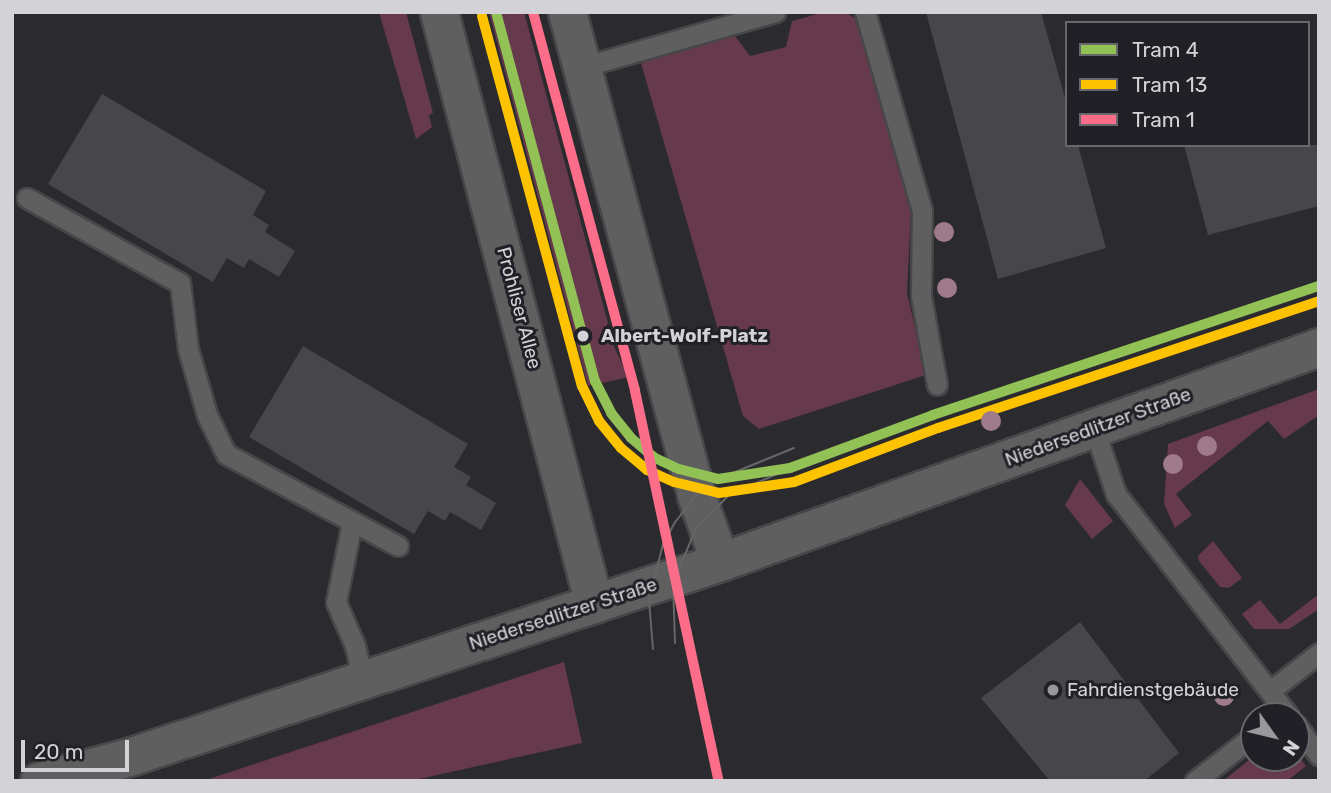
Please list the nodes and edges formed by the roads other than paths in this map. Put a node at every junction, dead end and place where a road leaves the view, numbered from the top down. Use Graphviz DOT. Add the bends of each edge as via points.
graph roads {
  1 [pos="439,12"];
  2 [pos="567,12"];
  3 [pos="775,12"];
  4 [pos="866,12"];
  5 [pos="582,67"];
  6 [pos="27,198"];
  7 [pos="1319,347"];
  8 [pos="937,385"];
  9 [pos="1094,428"];
  10 [pos="352,522"];
  11 [pos="398,546"];
  12 [pos="720,562"];
  13 [pos="594,604"];
  14 [pos="1319,653"];
  15 [pos="363,681"];
  16 [pos="1270,691"];
  17 [pos="1277,702"];
  18 [pos="1240,746"];
  19 [pos="39,781"];
  20 [pos="1195,781"];
  1 -- 13 [label="street, Prohliser Allee"];
  2 -- 5 [label="street"];
  3 -- 5 [label="lane"];
  4 -- 8 [label="lane" via="922,211 921,296"];
  5 -- 12 [label="street" via="696,495"];
  6 -- 10 [label="lane" via="180,283 188,349 207,415 226,454"];
  7 -- 9 [label="street, Niedersedlitzer Straße"];
  9 -- 12 [label="street, Niedersedlitzer Straße"];
  9 -- 16 [label="lane" via="1116,494"];
  10 -- 11 [label="lane"];
  10 -- 15 [label="lane" via="335,602 355,646"];
  12 -- 13 [label="street, Niedersedlitzer Straße"];
  13 -- 15 [label="street, Niedersedlitzer Straße"];
  14 -- 16 [label="lane"];
  15 -- 19 [label="street, Niedersedlitzer Straße"];
  16 -- 17 [label="lane"];
  18 -- 20 [label="lane"];
}
